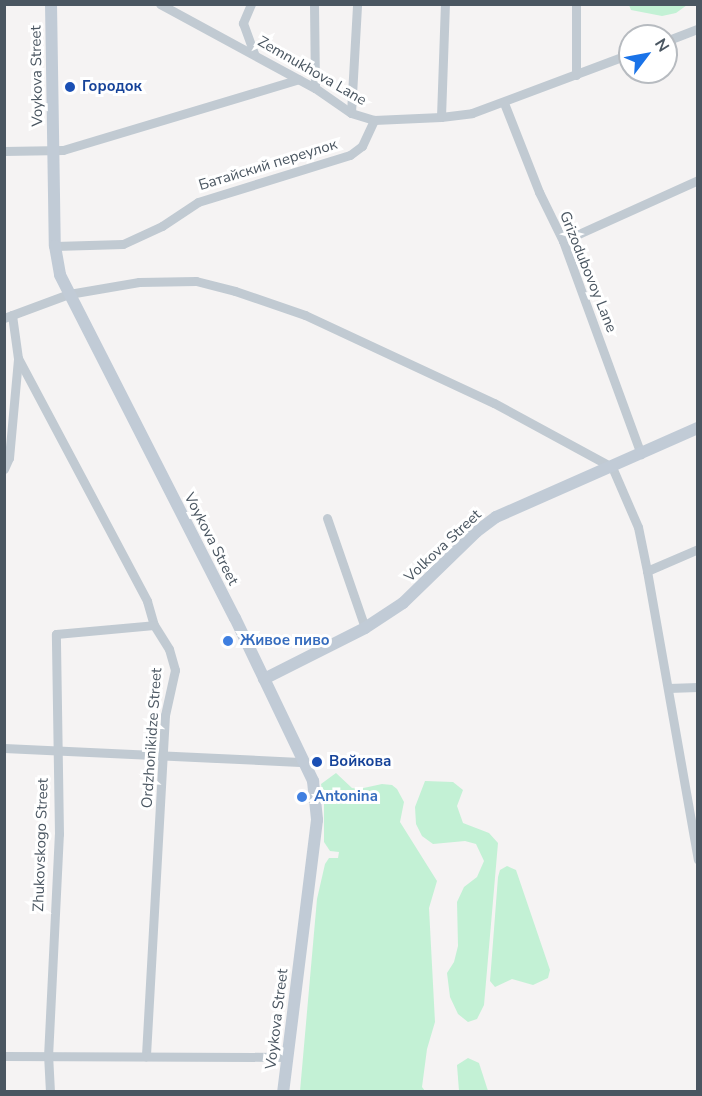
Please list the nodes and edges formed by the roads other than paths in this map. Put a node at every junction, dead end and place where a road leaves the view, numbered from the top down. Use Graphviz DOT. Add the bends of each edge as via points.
graph roads {
  1 [pos="51,4"];
  2 [pos="160,4"];
  3 [pos="251,4"];
  4 [pos="314,4"];
  5 [pos="357,4"];
  6 [pos="445,4"];
  7 [pos="576,4"];
  8 [pos="698,29"];
  9 [pos="678,36"];
  10 [pos="254,54"];
  11 [pos="618,59"];
  12 [pos="576,75"];
  13 [pos="299,79"];
  14 [pos="315,88"];
  15 [pos="504,102"];
  16 [pos="351,113"];
  17 [pos="441,117"];
  18 [pos="374,120"];
  19 [pos="4,151"];
  20 [pos="52,151"];
  21 [pos="698,180"];
  22 [pos="562,241"];
  23 [pos="56,246"];
  24 [pos="69,294"];
  25 [pos="8,316"];
  26 [pos="18,358"];
  27 [pos="698,428"];
  28 [pos="641,454"];
  29 [pos="612,467"];
  30 [pos="4,469"];
  31 [pos="327,518"];
  32 [pos="698,549"];
  33 [pos="647,571"];
  34 [pos="154,625"];
  35 [pos="365,627"];
  36 [pos="264,679"];
  37 [pos="698,687"];
  38 [pos="668,688"];
  39 [pos="4,748"];
  40 [pos="58,752"];
  41 [pos="165,758"];
  42 [pos="305,762"];
  43 [pos="695,819"];
  44 [pos="698,860"];
  45 [pos="4,1056"];
  46 [pos="146,1056"];
  47 [pos="48,1057"];
  48 [pos="287,1057"];
  49 [pos="50,1092"];
  50 [pos="283,1092"];
  1 -- 20 [label="street, Voykova Street"];
  2 -- 10 [label="street, Zemnukhova Lane"];
  3 -- 10 [label="street" via="243,23"];
  4 -- 14 [label="street"];
  5 -- 16 [label="street"];
  6 -- 17 [label="street"];
  7 -- 12 [label="street"];
  8 -- 9 [label="street"];
  10 -- 13 [label="street, Zemnukhova Lane"];
  11 -- 12 [label="street, Zemnukhova Lane"];
  12 -- 15 [label="street, Zemnukhova Lane"];
  13 -- 14 [label="street, Zemnukhova Lane"];
  13 -- 20 [label="street"];
  14 -- 16 [label="street, Zemnukhova Lane"];
  15 -- 17 [label="street, Zemnukhova Lane" via="472,113"];
  15 -- 22 [label="street, Grizodubovoy Lane"];
  16 -- 18 [label="street, Zemnukhova Lane"];
  17 -- 18 [label="street, Zemnukhova Lane"];
  18 -- 23 [label="street, Батайский переулок" via="362,146 350,155 198,202 162,226 123,244"];
  19 -- 20 [label="street"];
  20 -- 23 [label="street, Voykova Street"];
  21 -- 22 [label="street"];
  22 -- 28 [label="street, Grizodubovoy Lane"];
  23 -- 24 [label="street, Voykova Street" via="60,275"];
  24 -- 25 [label="street"];
  24 -- 29 [label="street" via="176,280 235,291 305,315 484,398"];
  24 -- 36 [label="street, Voykova Street"];
  25 -- 26 [label="street, Ordzhonikidze Street"];
  26 -- 30 [label="street" via="9,458"];
  26 -- 34 [label="street, Ordzhonikidze Street" via="147,601"];
  27 -- 28 [label="street, Volkova Street"];
  28 -- 29 [label="street, Volkova Street"];
  29 -- 33 [label="street" via="634,518"];
  29 -- 35 [label="street, Volkova Street" via="496,517 403,603"];
  31 -- 35 [label="street"];
  32 -- 33 [label="street"];
  33 -- 38 [label="street"];
  34 -- 40 [label="street, Zhukovskogo Street" via="56,634"];
  34 -- 41 [label="street, Ordzhonikidze Street" via="175,670 165,716"];
  35 -- 36 [label="street, Volkova Street"];
  36 -- 42 [label="street, Voykova Street"];
  37 -- 38 [label="street"];
  38 -- 43 [label="street"];
  39 -- 40 [label="street"];
  40 -- 41 [label="street"];
  40 -- 47 [label="street, Zhukovskogo Street" via="58,858"];
  41 -- 42 [label="street"];
  41 -- 46 [label="street, Ordzhonikidze Street"];
  42 -- 48 [label="street, Voykova Street" via="313,781 317,820"];
  43 -- 44 [label="street"];
  45 -- 47 [label="street"];
  46 -- 47 [label="street"];
  46 -- 48 [label="street"];
  47 -- 49 [label="street, Zhukovskogo Street"];
  48 -- 50 [label="street, Voykova Street"];
}
